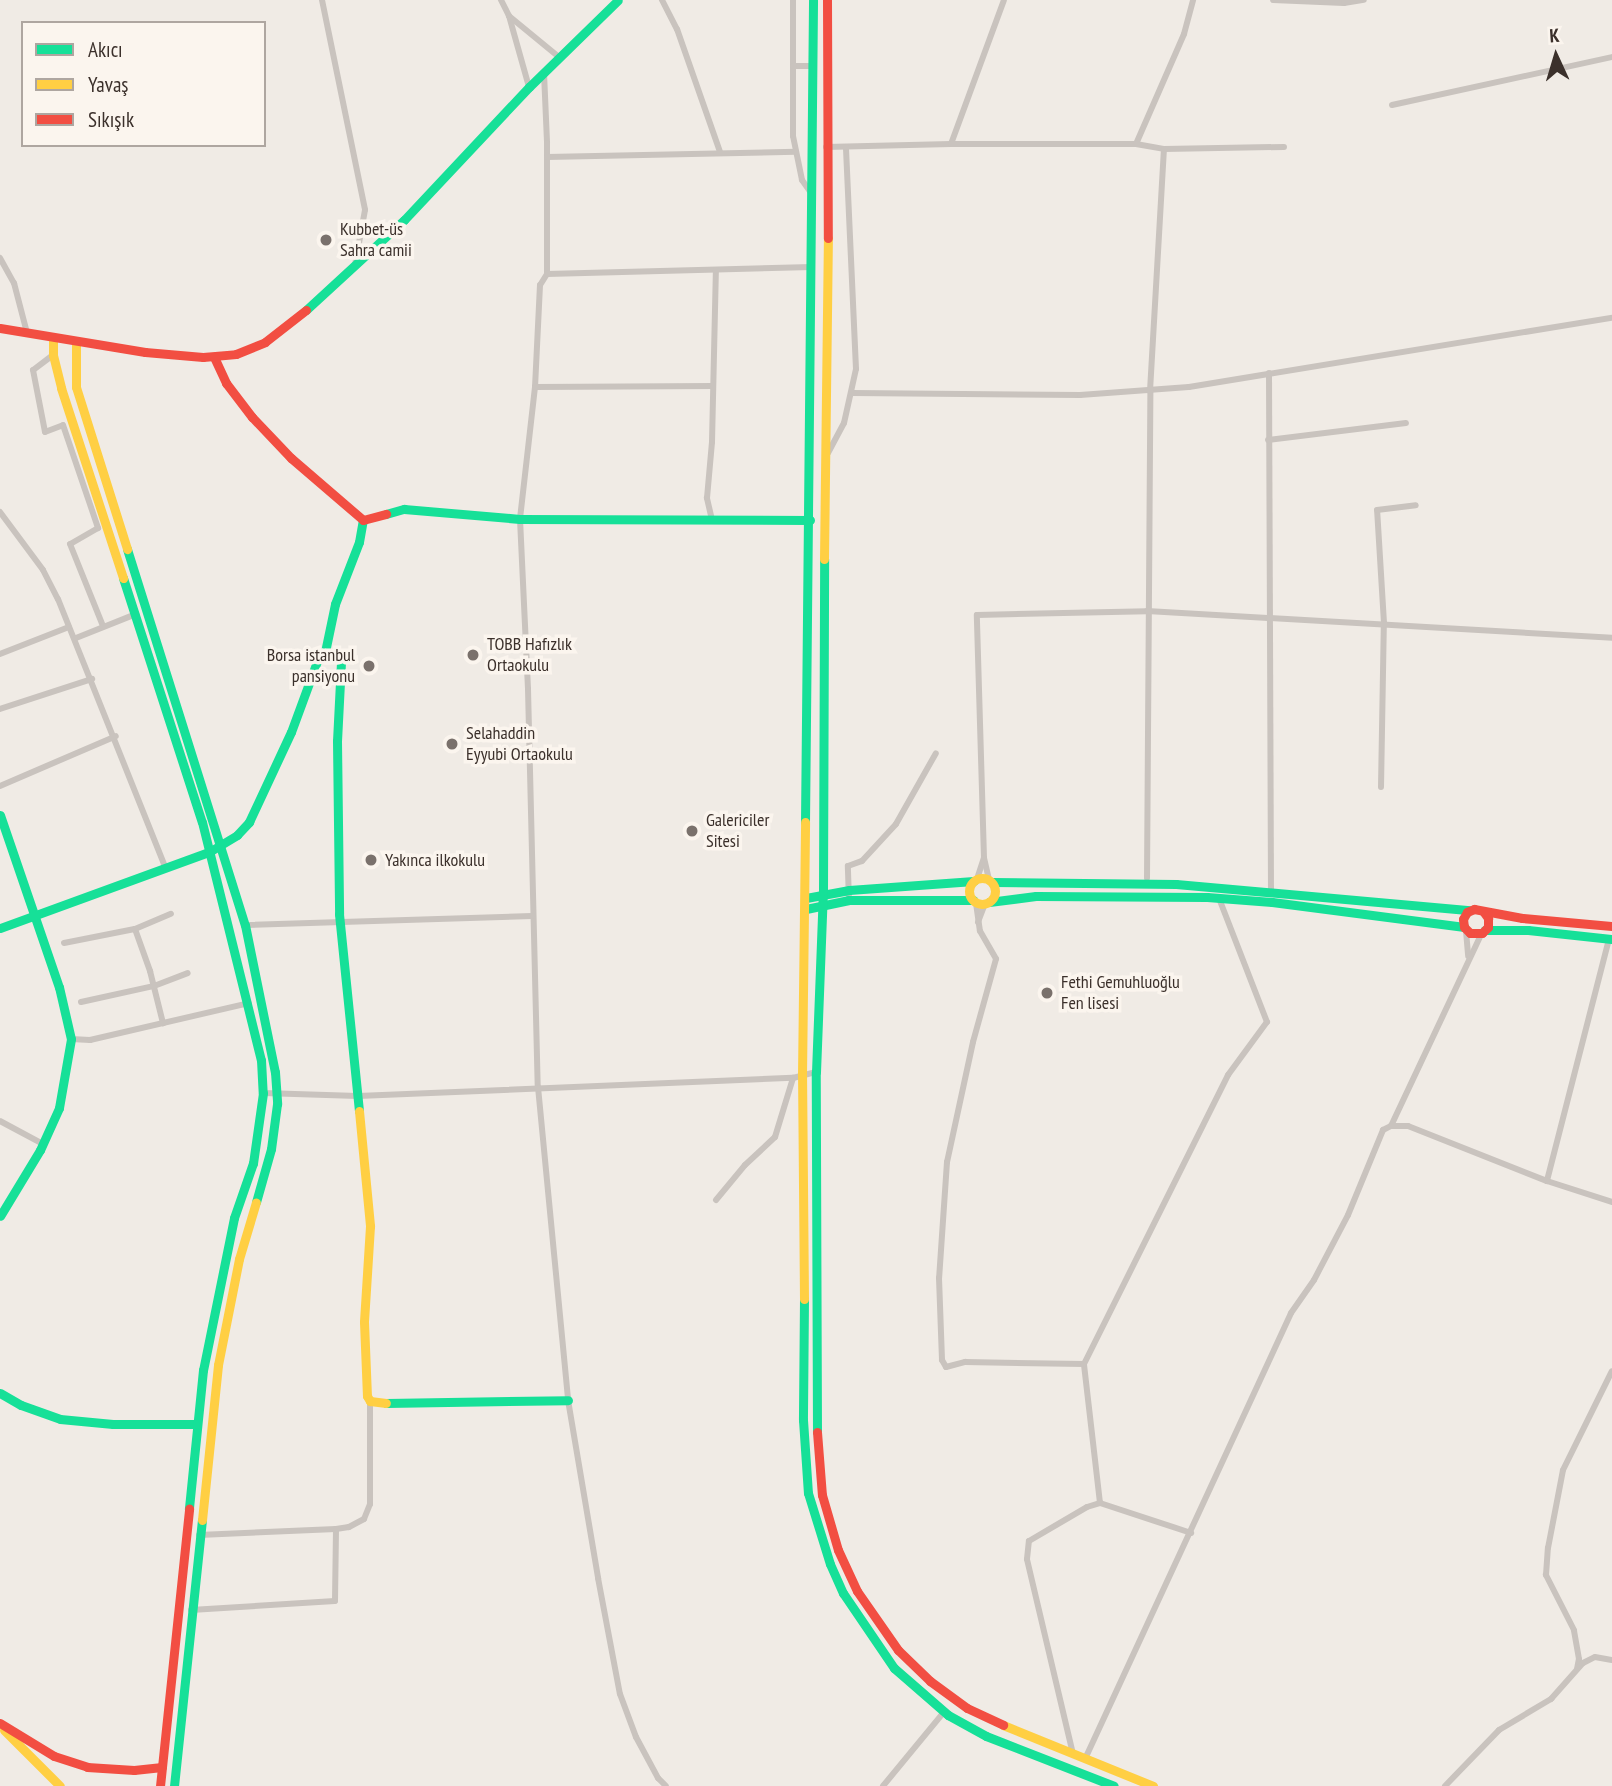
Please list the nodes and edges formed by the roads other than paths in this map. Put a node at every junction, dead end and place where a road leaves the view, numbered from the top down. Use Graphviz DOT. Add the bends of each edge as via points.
graph roads {
  1 [pos="322,0"];
  2 [pos="501,0"];
  3 [pos="618,0"];
  4 [pos="662,0"];
  5 [pos="793,0"];
  6 [pos="813,0"];
  7 [pos="827,0"];
  8 [pos="1004,0"];
  9 [pos="1193,0"];
  10 [pos="1273,0"];
  11 [pos="1364,0"];
  12 [pos="509,16"];
  13 [pos="559,57"];
  14 [pos="1612,57"];
  15 [pos="793,66"];
  16 [pos="813,66"];
  17 [pos="544,74"];
  18 [pos="529,87"];
  19 [pos="1392,105"];
  20 [pos="951,144"];
  21 [pos="1136,144"];
  22 [pos="826,147"];
  23 [pos="846,147"];
  24 [pos="1283,147"];
  25 [pos="1164,149"];
  26 [pos="720,152"];
  27 [pos="796,152"];
  28 [pos="547,157"];
  29 [pos="813,194"];
  30 [pos="0,258"];
  31 [pos="354,266"];
  32 [pos="812,267"];
  33 [pos="716,270"];
  34 [pos="547,274"];
  35 [pos="1612,318"];
  36 [pos="0,328"];
  37 [pos="27,333"];
  38 [pos="53,337"];
  39 [pos="76,341"];
  40 [pos="53,355"];
  41 [pos="214,357"];
  42 [pos="1269,373"];
  43 [pos="713,386"];
  44 [pos="535,387"];
  45 [pos="1150,390"];
  46 [pos="852,393"];
  47 [pos="1406,423"];
  48 [pos="1268,440"];
  49 [pos="827,454"];
  50 [pos="1416,505"];
  51 [pos="0,512"];
  52 [pos="520,519"];
  53 [pos="363,520"];
  54 [pos="712,520"];
  55 [pos="810,520"];
  56 [pos="1147,611"];
  57 [pos="136,614"];
  58 [pos="1269,618"];
  59 [pos="1384,623"];
  60 [pos="103,626"];
  61 [pos="69,627"];
  62 [pos="76,638"];
  63 [pos="1612,638"];
  64 [pos="325,652"];
  65 [pos="0,654"];
  66 [pos="92,679"];
  67 [pos="0,709"];
  68 [pos="116,736"];
  69 [pos="936,752"];
  70 [pos="0,786"];
  71 [pos="1381,787"];
  72 [pos="0,814"];
  73 [pos="221,846"];
  74 [pos="209,852"];
  75 [pos="984,859"];
  76 [pos="165,867"];
  77 [pos="1147,878"];
  78 [pos="975,880"];
  79 [pos="991,881"];
  80 [pos="849,890"];
  81 [pos="1271,892"];
  82 [pos="823,897"];
  83 [pos="806,898"];
  84 [pos="1219,898"];
  85 [pos="849,900"];
  86 [pos="981,902"];
  87 [pos="822,908"];
  88 [pos="806,909"];
  89 [pos="1470,910"];
  90 [pos="1483,911"];
  91 [pos="171,914"];
  92 [pos="34,916"];
  93 [pos="532,916"];
  94 [pos="340,922"];
  95 [pos="245,925"];
  96 [pos="1612,926"];
  97 [pos="0,928"];
  98 [pos="135,929"];
  99 [pos="1465,929"];
  100 [pos="1484,932"];
  101 [pos="1610,939"];
  102 [pos="64,943"];
  103 [pos="1468,958"];
  104 [pos="188,974"];
  105 [pos="154,986"];
  106 [pos="81,1002"];
  107 [pos="249,1003"];
  108 [pos="163,1023"];
  109 [pos="71,1039"];
  110 [pos="816,1072"];
  111 [pos="797,1076"];
  112 [pos="538,1087"];
  113 [pos="263,1093"];
  114 [pos="276,1093"];
  115 [pos="358,1096"];
  116 [pos="0,1121"];
  117 [pos="1391,1126"];
  118 [pos="43,1144"];
  119 [pos="1546,1181"];
  120 [pos="716,1200"];
  121 [pos="1612,1202"];
  122 [pos="0,1216"];
  123 [pos="1084,1364"];
  124 [pos="1612,1371"];
  125 [pos="0,1393"];
  126 [pos="568,1400"];
  127 [pos="370,1401"];
  128 [pos="195,1424"];
  129 [pos="1100,1503"];
  130 [pos="336,1529"];
  131 [pos="1191,1533"];
  132 [pos="199,1535"];
  133 [pos="191,1610"];
  134 [pos="1612,1660"];
  135 [pos="1577,1669"];
  136 [pos="944,1712"];
  137 [pos="0,1725"];
  138 [pos="1073,1754"];
  139 [pos="1085,1759"];
  140 [pos="162,1767"];
  141 [pos="60,1786"];
  142 [pos="160,1786"];
  143 [pos="174,1786"];
  144 [pos="666,1786"];
  145 [pos="883,1786"];
  146 [pos="1114,1786"];
  147 [pos="1153,1786"];
  148 [pos="1445,1786"];
  1 -- 31 [label="street" via="365,210"];
  2 -- 12 [label="street"];
  3 -- 13 [label="main road"];
  4 -- 26 [label="street" via="677,29"];
  5 -- 15 [label="street"];
  6 -- 16 [label="main road"];
  7 -- 22 [label="main road"];
  8 -- 20 [label="street"];
  9 -- 21 [label="street" via="1184,34"];
  10 -- 11 [label="street"];
  12 -- 13 [label="street"];
  12 -- 18 [label="street"];
  13 -- 17 [label="main road"];
  14 -- 19 [label="street"];
  15 -- 16 [label="street"];
  15 -- 27 [label="street"];
  16 -- 29 [label="main road"];
  17 -- 18 [label="main road"];
  17 -- 28 [label="street"];
  18 -- 31 [label="main road" via="404,220"];
  20 -- 21 [label="street"];
  20 -- 23 [label="street"];
  21 -- 25 [label="street"];
  22 -- 23 [label="street"];
  22 -- 49 [label="main road"];
  23 -- 46 [label="street" via="856,369"];
  24 -- 25 [label="street"];
  25 -- 45 [label="street"];
  26 -- 27 [label="street"];
  26 -- 28 [label="street"];
  27 -- 29 [label="street" via="802,180"];
  28 -- 34 [label="street"];
  29 -- 32 [label="main road"];
  30 -- 37 [label="street" via="13,283"];
  31 -- 41 [label="main road" via="265,342"];
  32 -- 33 [label="street"];
  32 -- 55 [label="main road"];
  33 -- 34 [label="street"];
  33 -- 43 [label="street"];
  34 -- 44 [label="street" via="540,285"];
  35 -- 42 [label="street"];
  36 -- 37 [label="main road"];
  37 -- 38 [label="main road"];
  38 -- 39 [label="main road"];
  38 -- 40 [label="main road"];
  39 -- 41 [label="main road"];
  39 -- 73 [label="main road" via="76,387"];
  40 -- 57 [label="main road"];
  40 -- 60 [label="street" via="33,370 45,432 63,425 98,528 70,544"];
  41 -- 53 [label="main road" via="226,383 252,417 291,458"];
  42 -- 45 [label="street"];
  42 -- 48 [label="street"];
  43 -- 44 [label="street"];
  43 -- 54 [label="street" via="707,498"];
  44 -- 52 [label="street"];
  45 -- 46 [label="street" via="1080,395"];
  45 -- 56 [label="street"];
  46 -- 49 [label="street" via="844,423"];
  47 -- 48 [label="street"];
  48 -- 58 [label="street"];
  49 -- 82 [label="main road"];
  50 -- 59 [label="street" via="1377,510"];
  51 -- 61 [label="street" via="43,570"];
  52 -- 53 [label="main road" via="404,509"];
  52 -- 54 [label="main road"];
  52 -- 93 [label="street"];
  53 -- 64 [label="main road" via="335,604"];
  54 -- 55 [label="main road"];
  55 -- 83 [label="main road"];
  56 -- 58 [label="street"];
  56 -- 75 [label="street" via="977,615"];
  56 -- 77 [label="street"];
  57 -- 60 [label="street"];
  57 -- 74 [label="main road"];
  58 -- 59 [label="street"];
  58 -- 81 [label="street"];
  59 -- 63 [label="street"];
  59 -- 71 [label="street"];
  60 -- 62 [label="street"];
  61 -- 62 [label="street"];
  61 -- 65 [label="street"];
  62 -- 66 [label="street"];
  64 -- 73 [label="main road" via="316,662 249,821"];
  64 -- 94 [label="main road" via="341,662 337,741"];
  66 -- 67 [label="street"];
  66 -- 68 [label="street"];
  68 -- 70 [label="street"];
  68 -- 76 [label="street"];
  69 -- 80 [label="street" via="896,824 862,861 848,866"];
  72 -- 92 [label="main road"];
  73 -- 74 [label="main road"];
  73 -- 95 [label="main road"];
  74 -- 76 [label="main road"];
  74 -- 107 [label="main road"];
  75 -- 78 [label="street"];
  75 -- 79 [label="street"];
  76 -- 92 [label="main road"];
  78 -- 79 [label="main road"];
  78 -- 80 [label="main road"];
  78 -- 86 [label="main road" via="969,892"];
  79 -- 81 [label="main road" via="1176,884"];
  79 -- 86 [label="main road" via="995,895"];
  80 -- 82 [label="main road"];
  80 -- 85 [label="street"];
  81 -- 89 [label="main road"];
  82 -- 83 [label="main road"];
  82 -- 87 [label="main road"];
  83 -- 88 [label="main road"];
  84 -- 86 [label="main road" via="1036,896"];
  84 -- 99 [label="main road"];
  84 -- 123 [label="street" via="1267,1022 1228,1075"];
  85 -- 86 [label="main road"];
  85 -- 87 [label="main road"];
  86 -- 123 [label="street" via="978,922 996,959 947,1161 939,1278 942,1360 946,1367 965,1362"];
  87 -- 88 [label="main road"];
  87 -- 110 [label="main road"];
  88 -- 111 [label="main road"];
  89 -- 90 [label="main road"];
  89 -- 99 [label="main road" via="1464,915"];
  90 -- 96 [label="main road"];
  90 -- 100 [label="main road" via="1488,918"];
  91 -- 98 [label="street"];
  92 -- 97 [label="main road"];
  92 -- 109 [label="main road"];
  93 -- 94 [label="street"];
  93 -- 112 [label="street"];
  94 -- 95 [label="street"];
  94 -- 115 [label="main road"];
  95 -- 114 [label="main road" via="271,1041"];
  98 -- 102 [label="street"];
  98 -- 105 [label="street"];
  99 -- 100 [label="main road" via="1474,934"];
  99 -- 103 [label="street"];
  100 -- 101 [label="main road" via="1528,930"];
  100 -- 103 [label="street"];
  101 -- 119 [label="street"];
  103 -- 117 [label="street"];
  104 -- 105 [label="street"];
  105 -- 106 [label="street"];
  105 -- 108 [label="street"];
  107 -- 108 [label="street"];
  107 -- 113 [label="main road"];
  108 -- 109 [label="street" via="90,1040"];
  109 -- 118 [label="main road" via="60,1108"];
  110 -- 111 [label="street"];
  110 -- 138 [label="main road" via="817,1455 822,1495 838,1550 856,1591 898,1650 930,1681 968,1708"];
  111 -- 112 [label="street"];
  111 -- 120 [label="street" via="775,1137"];
  111 -- 136 [label="main road" via="808,1493 830,1564 865,1629 894,1668"];
  112 -- 115 [label="street"];
  112 -- 126 [label="street"];
  113 -- 114 [label="street"];
  113 -- 128 [label="main road" via="253,1163 234,1218"];
  114 -- 115 [label="street"];
  114 -- 132 [label="main road" via="271,1149 239,1259 218,1365"];
  115 -- 127 [label="main road" via="370,1226 364,1384"];
  116 -- 118 [label="street"];
  117 -- 119 [label="street" via="1408,1126"];
  117 -- 131 [label="street" via="1378,1136 1348,1215 1291,1313"];
  118 -- 122 [label="main road"];
  119 -- 121 [label="street"];
  123 -- 129 [label="street"];
  124 -- 135 [label="street" via="1563,1470 1548,1548 1546,1575 1574,1630"];
  125 -- 128 [label="main road" via="60,1419"];
  126 -- 127 [label="main road"];
  126 -- 144 [label="street" via="620,1694 636,1737"];
  127 -- 130 [label="street" via="369,1511 358,1522"];
  128 -- 140 [label="main road"];
  129 -- 131 [label="street"];
  129 -- 138 [label="street" via="1036,1535 1026,1549"];
  130 -- 132 [label="street"];
  130 -- 133 [label="street" via="335,1601"];
  131 -- 139 [label="street"];
  132 -- 133 [label="main road"];
  133 -- 143 [label="main road"];
  134 -- 135 [label="street" via="1595,1657"];
  135 -- 148 [label="street" via="1557,1694 1499,1730"];
  136 -- 145 [label="street"];
  136 -- 146 [label="main road" via="986,1736"];
  137 -- 140 [label="main road" via="54,1756 87,1767"];
  137 -- 141 [label="main road"];
  138 -- 139 [label="main road"];
  139 -- 147 [label="main road"];
  140 -- 142 [label="main road"];
}
